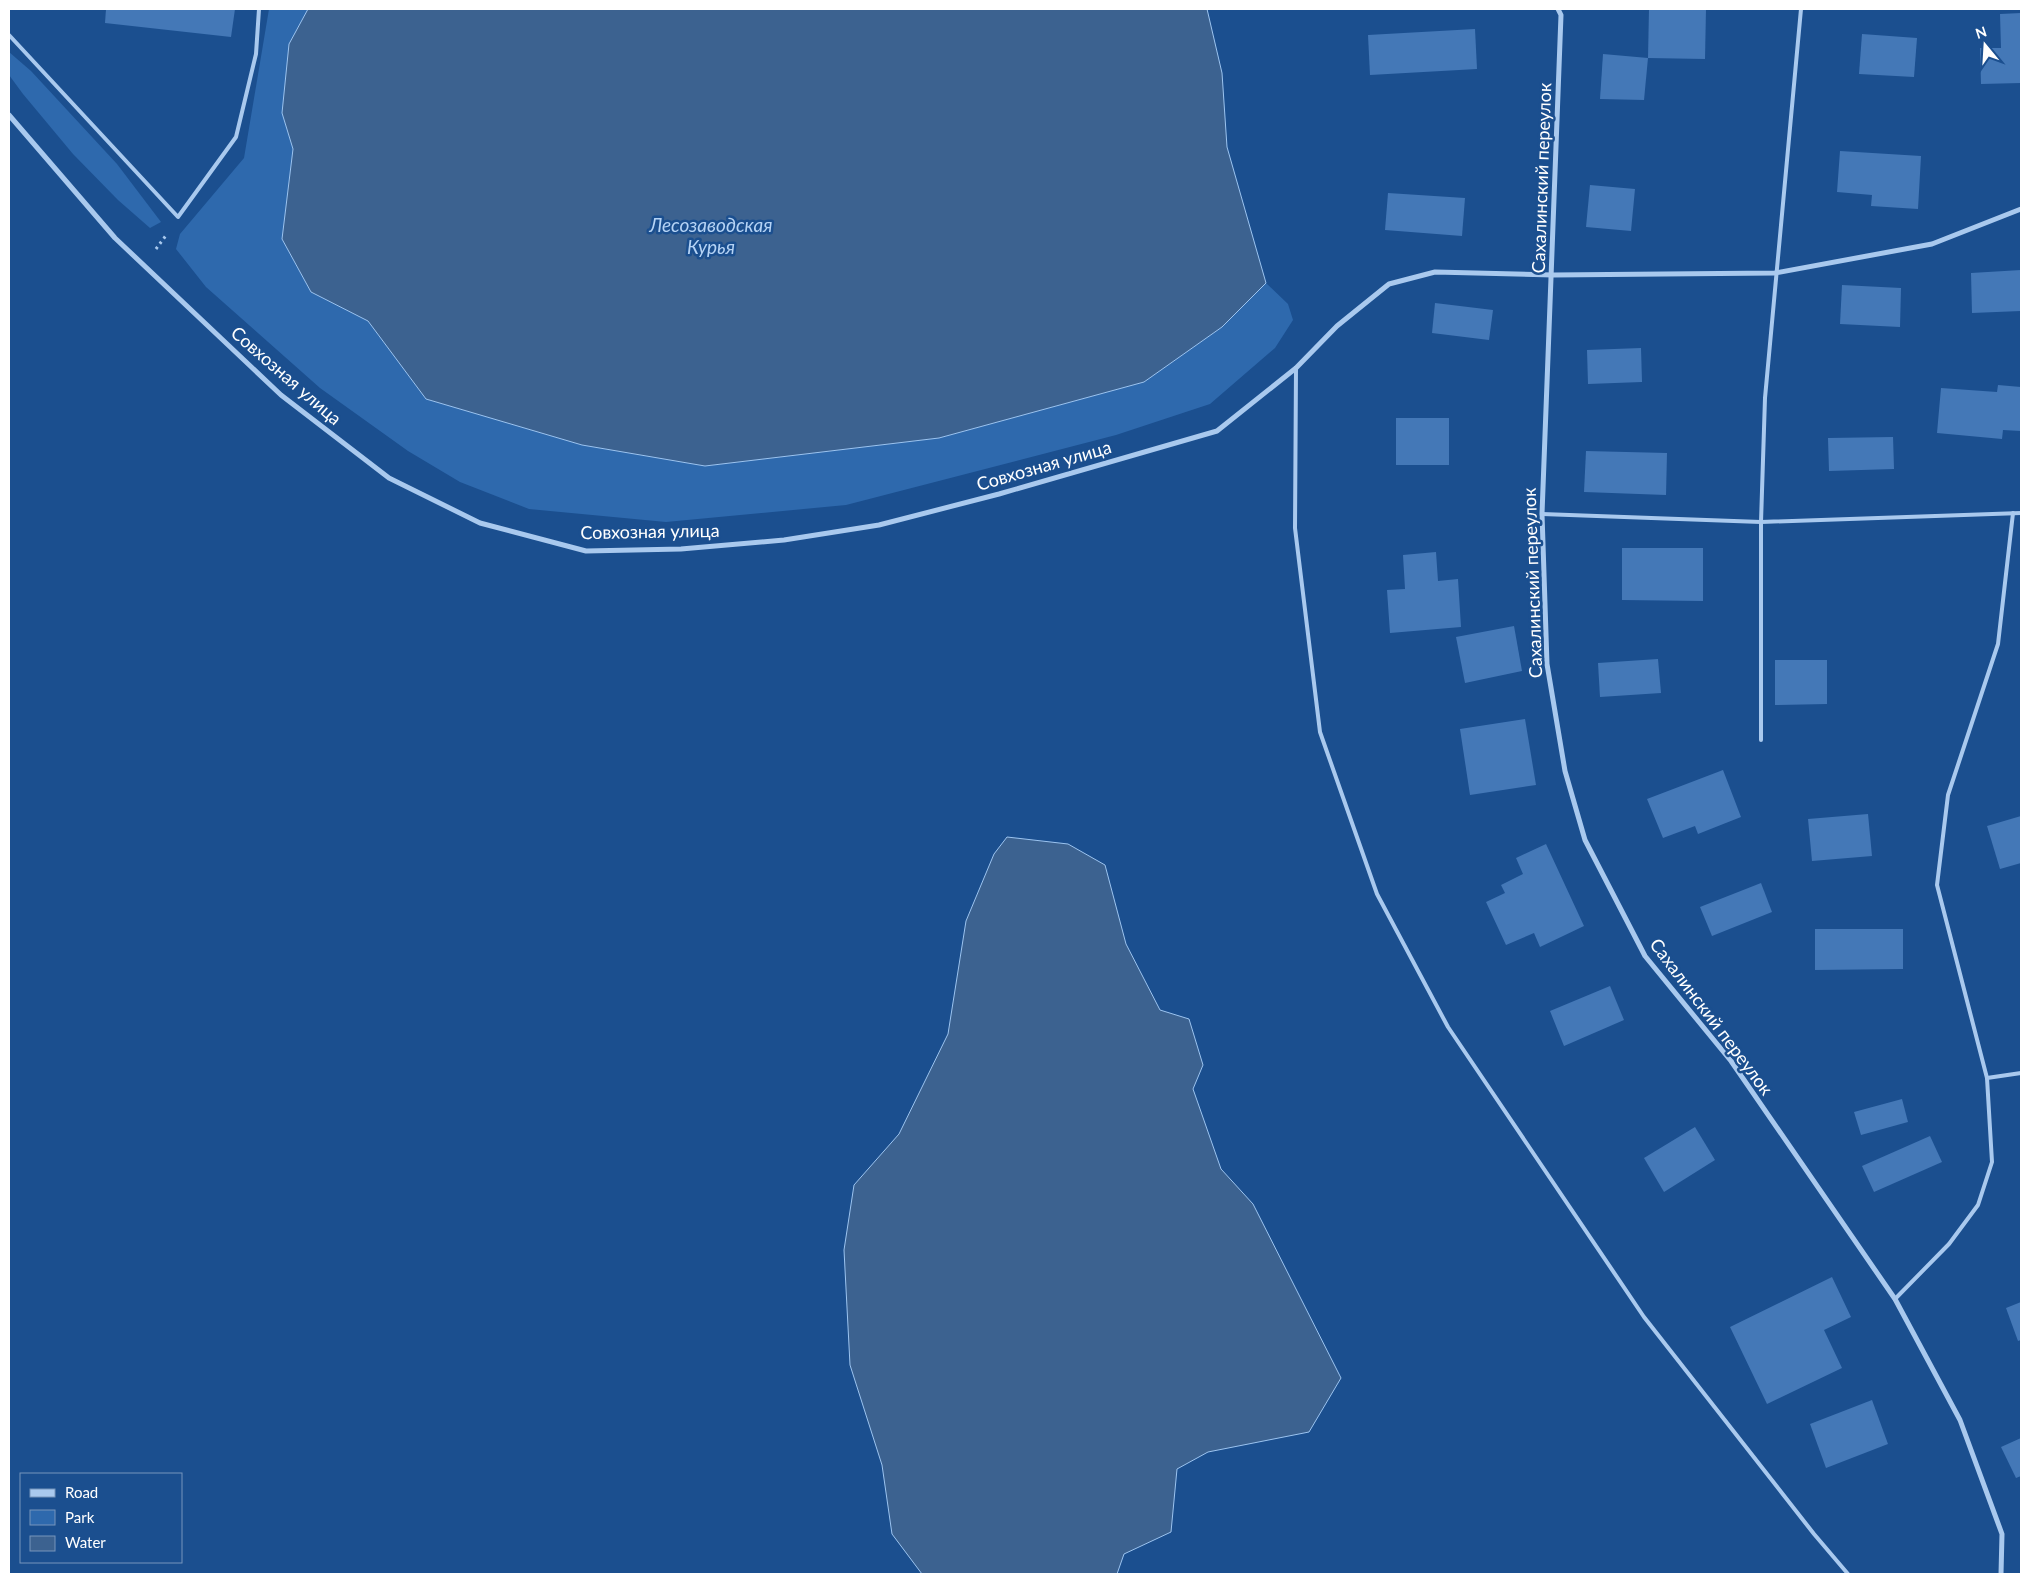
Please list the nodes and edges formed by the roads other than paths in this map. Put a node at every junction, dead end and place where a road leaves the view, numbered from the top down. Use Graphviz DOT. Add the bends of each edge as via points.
graph roads {
  1 [pos="259,9"];
  2 [pos="1558,9"];
  3 [pos="1801,9"];
  4 [pos="9,35"];
  5 [pos="9,115"];
  6 [pos="2021,209"];
  7 [pos="1776,273"];
  8 [pos="1553,275"];
  9 [pos="1296,368"];
  10 [pos="2013,513"];
  11 [pos="2021,513"];
  12 [pos="1542,514"];
  13 [pos="1761,522"];
  14 [pos="1761,740"];
  15 [pos="2021,1072"];
  16 [pos="1987,1078"];
  17 [pos="1895,1299"];
  18 [pos="1848,1574"];
  19 [pos="2001,1574"];
  1 -- 4 [label="lane" via="256,54 236,137 178,217"];
  2 -- 8 [label="street, Сахалинский переулок" via="1561,14"];
  3 -- 7 [label="lane"];
  5 -- 9 [label="street, Совхозная улица" via="115,238 144,266 281,395 388,478 480,523 586,550 681,549 784,540 879,524 999,494 1217,431"];
  6 -- 7 [label="street, Совхозная улица" via="1932,244"];
  7 -- 8 [label="street, Совхозная улица"];
  7 -- 13 [label="lane" via="1765,398"];
  8 -- 9 [label="street, Совхозная улица" via="1435,272 1389,284 1337,326"];
  8 -- 12 [label="street, Сахалинский переулок"];
  9 -- 18 [label="lane" via="1295,528 1320,732 1377,894 1448,1027 1644,1317"];
  10 -- 11 [label="lane"];
  10 -- 13 [label="lane"];
  10 -- 16 [label="lane" via="1998,644 1948,795 1937,886"];
  12 -- 13 [label="lane"];
  12 -- 17 [label="street, Сахалинский переулок" via="1547,664 1566,771 1585,840 1645,956 1731,1062"];
  13 -- 14 [label="lane"];
  15 -- 16 [label="lane"];
  16 -- 17 [label="lane" via="1992,1162 1978,1205 1949,1244"];
  17 -- 19 [label="street, Сахалинский переулок" via="1960,1420 2002,1534"];
}
